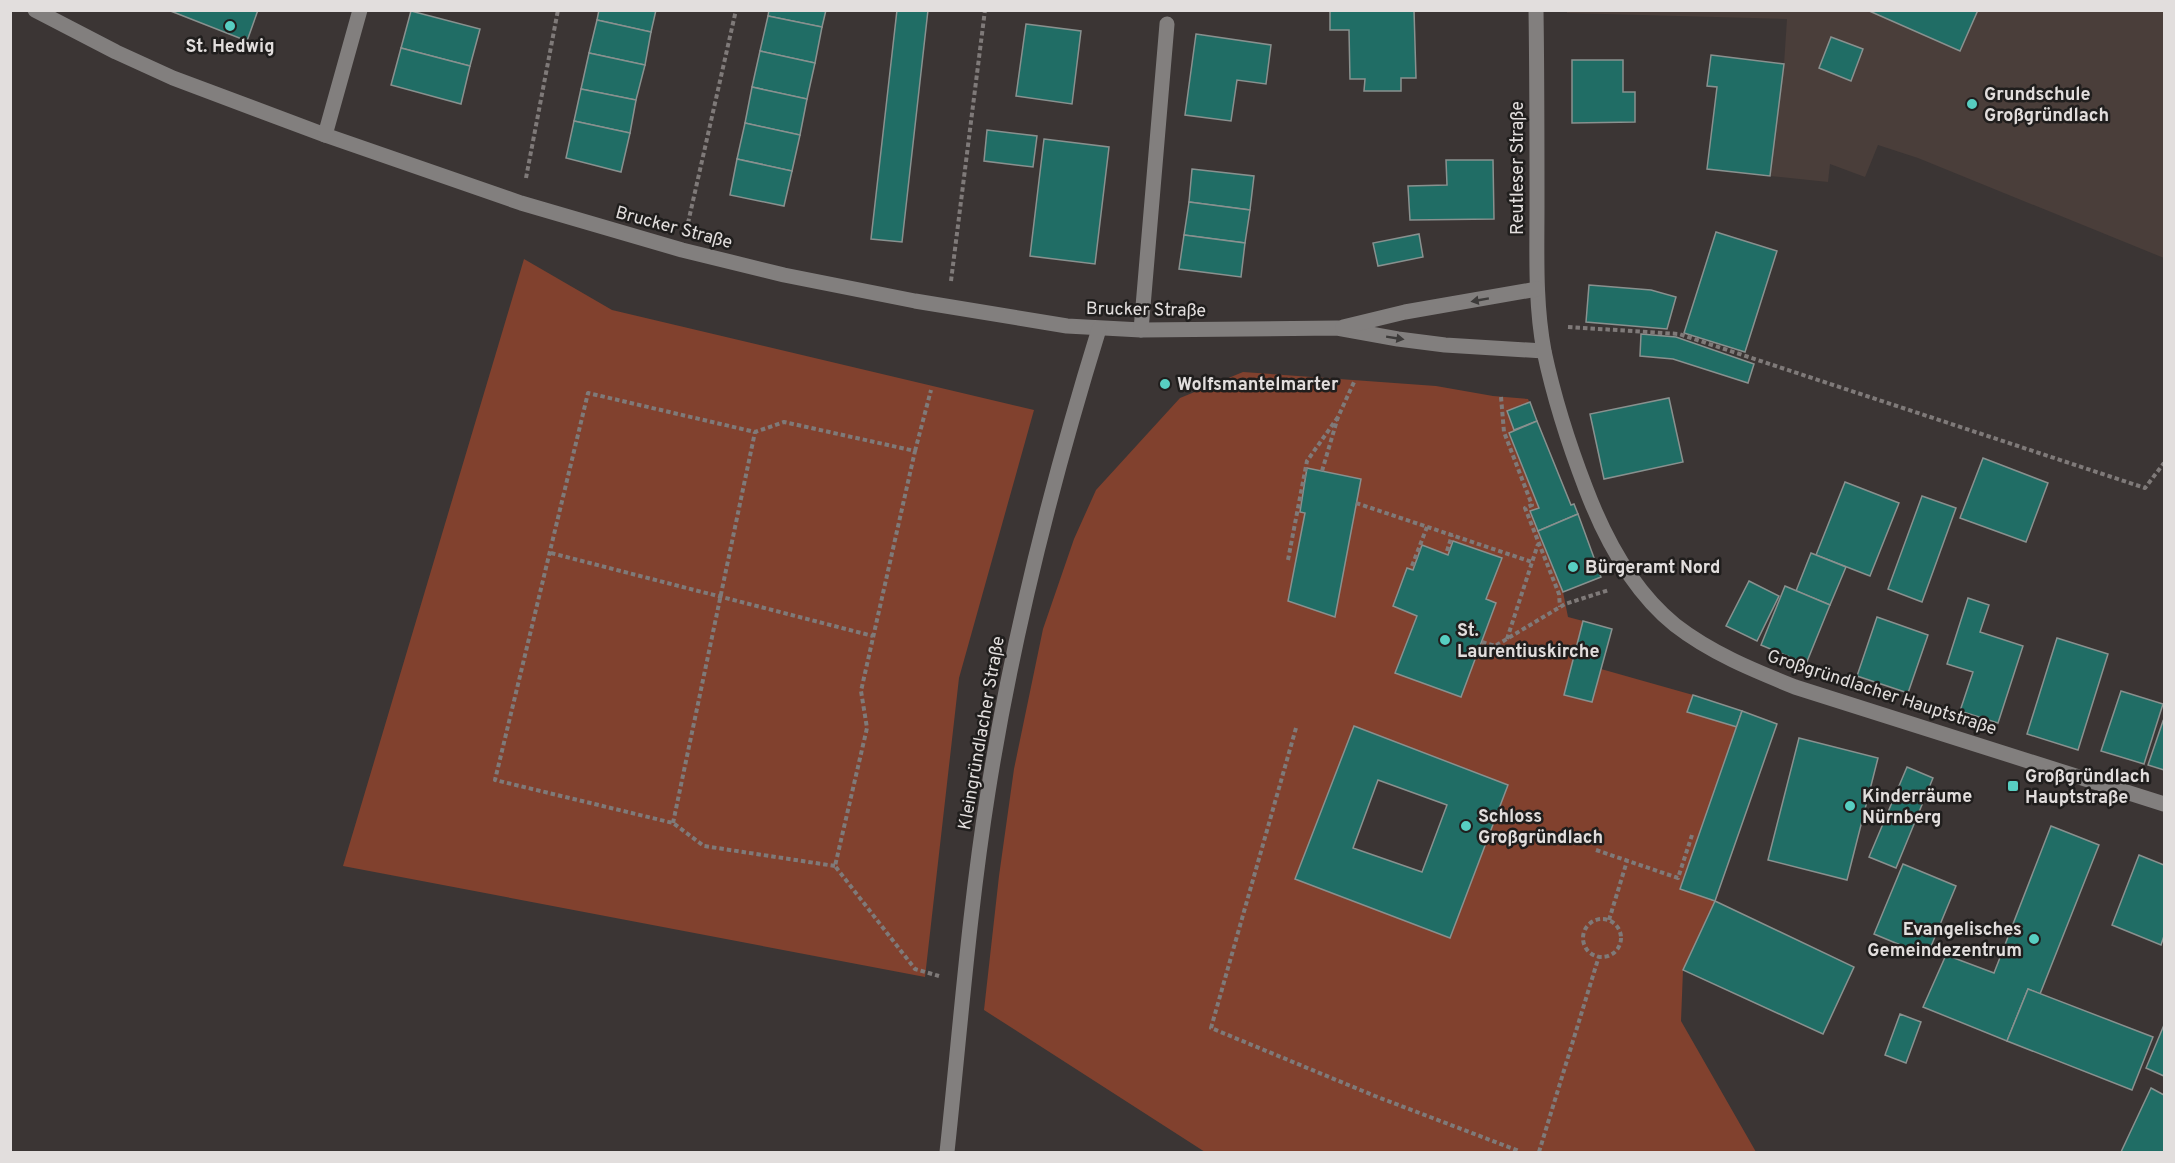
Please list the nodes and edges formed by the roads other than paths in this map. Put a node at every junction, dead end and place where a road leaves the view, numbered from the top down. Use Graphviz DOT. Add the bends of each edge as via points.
graph roads {
  1 [pos="35,10"];
  2 [pos="360,10"];
  3 [pos="1536,10"];
  4 [pos="1167,24"];
  5 [pos="325,135"];
  6 [pos="1537,289"];
  7 [pos="1540,325"];
  8 [pos="1337,328"];
  9 [pos="1099,329"];
  10 [pos="1141,330"];
  11 [pos="1544,351"];
  12 [pos="2164,804"];
  13 [pos="947,1152"];
  1 -- 5 [label="street, Brucker Straße" via="173,78"];
  2 -- 5 [label="street"];
  3 -- 6 [label="street, Reutleser Straße"];
  4 -- 10 [label="street"];
  5 -- 9 [label="street, Brucker Straße" via="521,203 682,250 784,275 948,307"];
  6 -- 7 [label="street, Reutleser Straße"];
  6 -- 8 [label="street, Brucker Straße, one-way"];
  7 -- 11 [label="street, Großgründlacher Hauptstraße"];
  8 -- 10 [label="street, Brucker Straße"];
  8 -- 11 [label="street, Brucker Straße, one-way" via="1445,345"];
  9 -- 10 [label="street, Brucker Straße"];
  9 -- 13 [label="street, Kleingründlacher Straße" via="1040,533 1011,664 988,792"];
  11 -- 12 [label="street, Großgründlacher Hauptstraße" via="1559,409 1591,502 1608,538 1635,581 1674,624 1748,668 1796,687"];
}
